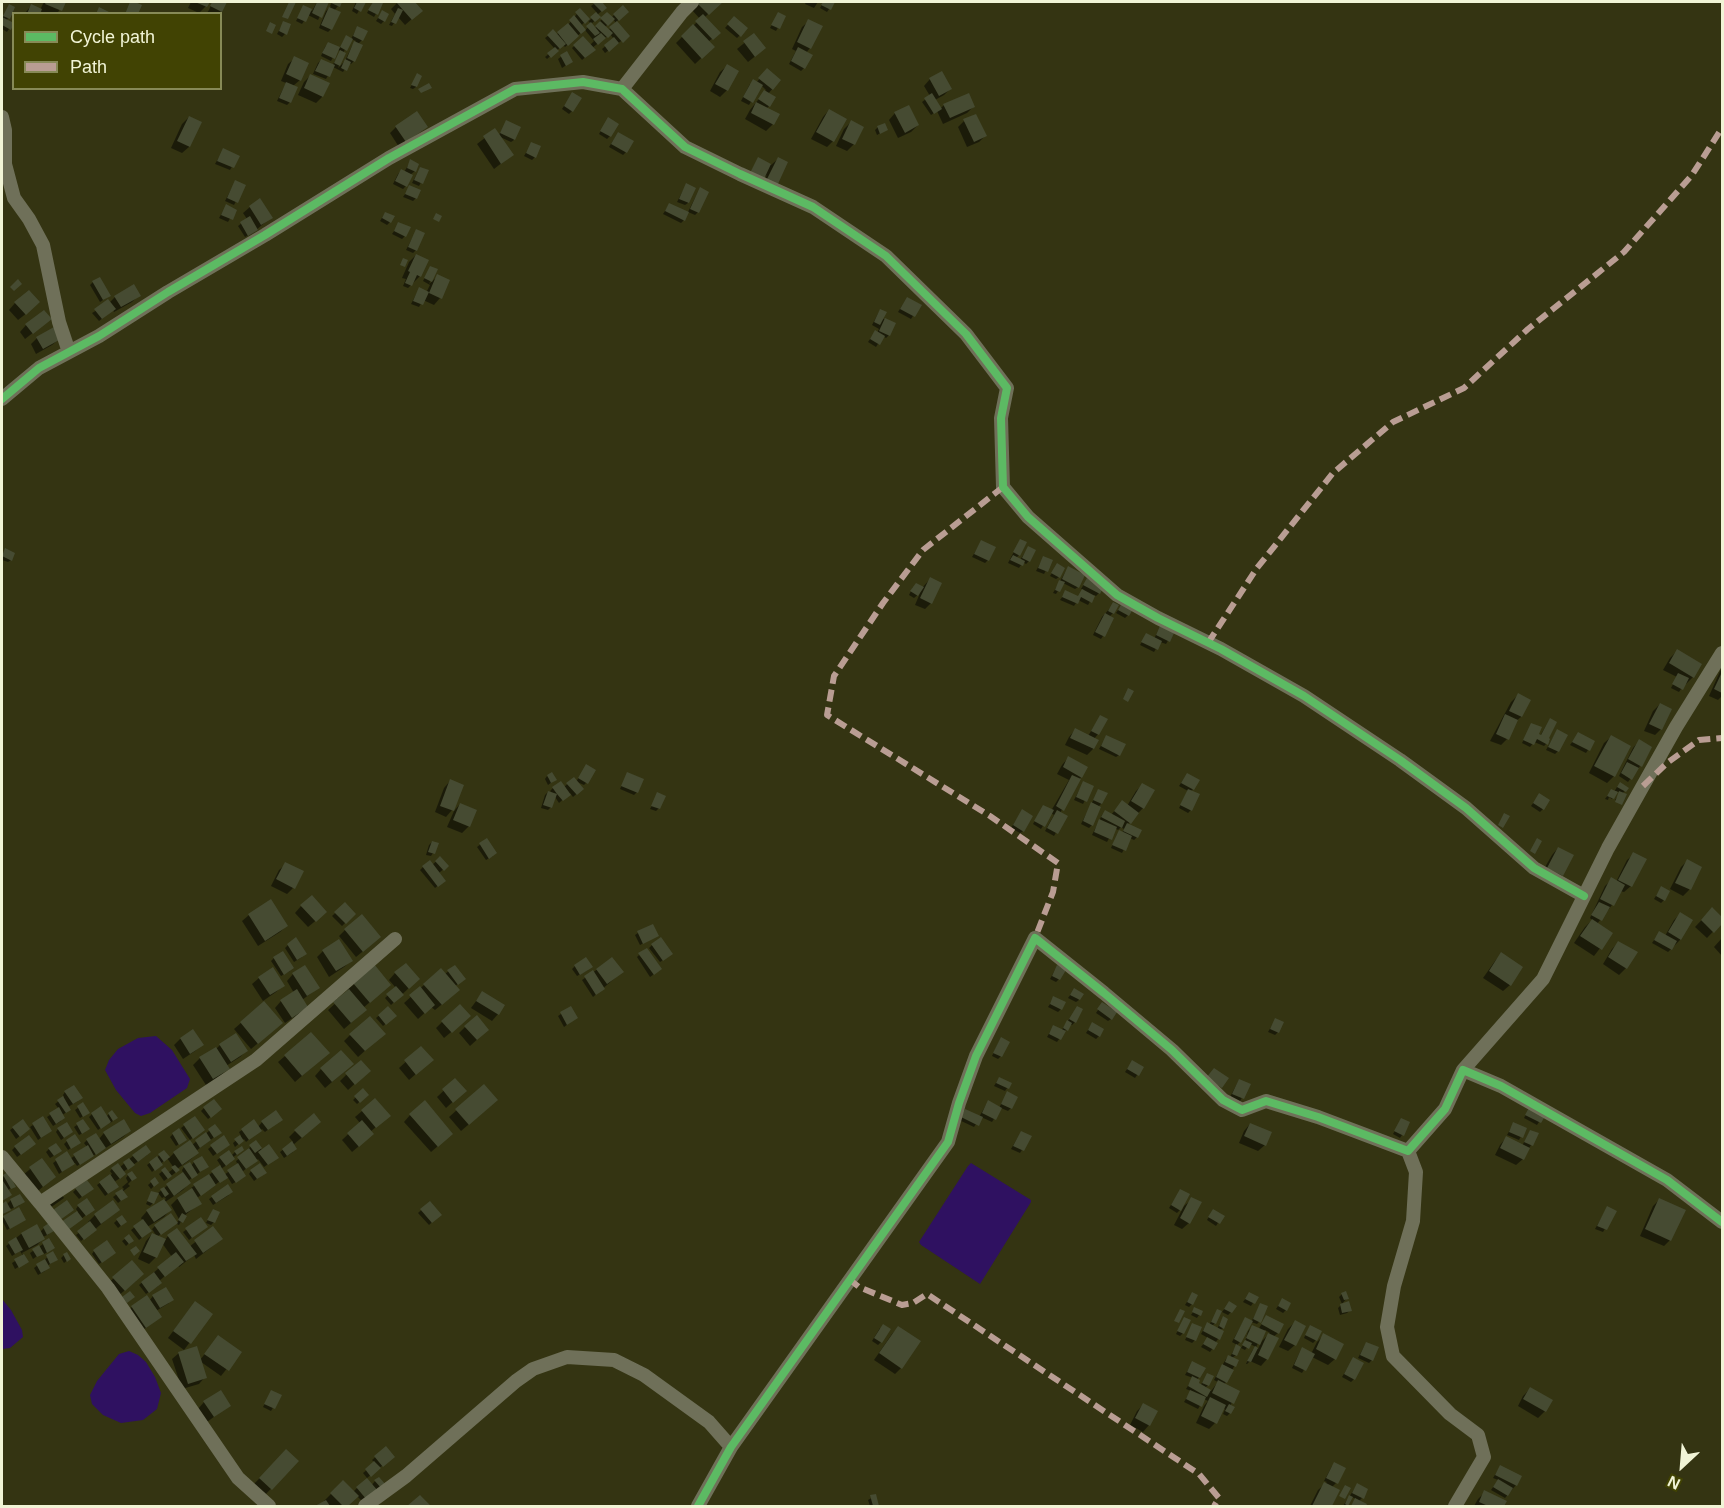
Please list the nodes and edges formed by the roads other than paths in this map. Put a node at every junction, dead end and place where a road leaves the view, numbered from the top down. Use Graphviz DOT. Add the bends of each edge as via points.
graph roads {
  1 [pos="692,2"];
  2 [pos="622,89"];
  3 [pos="2,117"];
  4 [pos="69,352"];
  5 [pos="2,399"];
  6 [pos="1722,653"];
  7 [pos="1584,896"];
  8 [pos="395,939"];
  9 [pos="1463,1070"];
  10 [pos="1408,1151"];
  11 [pos="2,1158"];
  12 [pos="40,1203"];
  13 [pos="1722,1222"];
  14 [pos="730,1447"];
  15 [pos="269,1506"];
  16 [pos="365,1506"];
  17 [pos="698,1506"];
  18 [pos="1455,1506"];
  1 -- 2 [label="street"];
  2 -- 4 [label="street" via="583,82 515,89 388,158"];
  2 -- 7 [label="street" via="685,147 813,207 886,256 966,334 1007,388 1001,418 1003,487 1028,517 1117,595 1304,696 1466,808 1534,868"];
  3 -- 4 [label="street" via="5,164 14,198 43,245"];
  4 -- 5 [label="street" via="39,368"];
  6 -- 7 [label="street" via="1670,737"];
  7 -- 9 [label="street" via="1543,979"];
  8 -- 12 [label="street" via="256,1060"];
  9 -- 10 [label="street" via="1445,1109"];
  9 -- 13 [label="street" via="1501,1086 1667,1180"];
  10 -- 14 [label="street" via="1266,1101 1242,1110 1223,1100 1172,1050 1035,938 976,1056 948,1142"];
  10 -- 18 [label="street" via="1416,1172 1413,1221 1387,1327 1393,1356 1450,1414 1478,1435 1484,1457"];
  11 -- 12 [label="street"];
  12 -- 15 [label="street" via="108,1288 238,1478"];
  14 -- 16 [label="street" via="709,1422 644,1375 614,1360 567,1358 533,1369 516,1381 406,1476"];
  14 -- 17 [label="street"];
}
